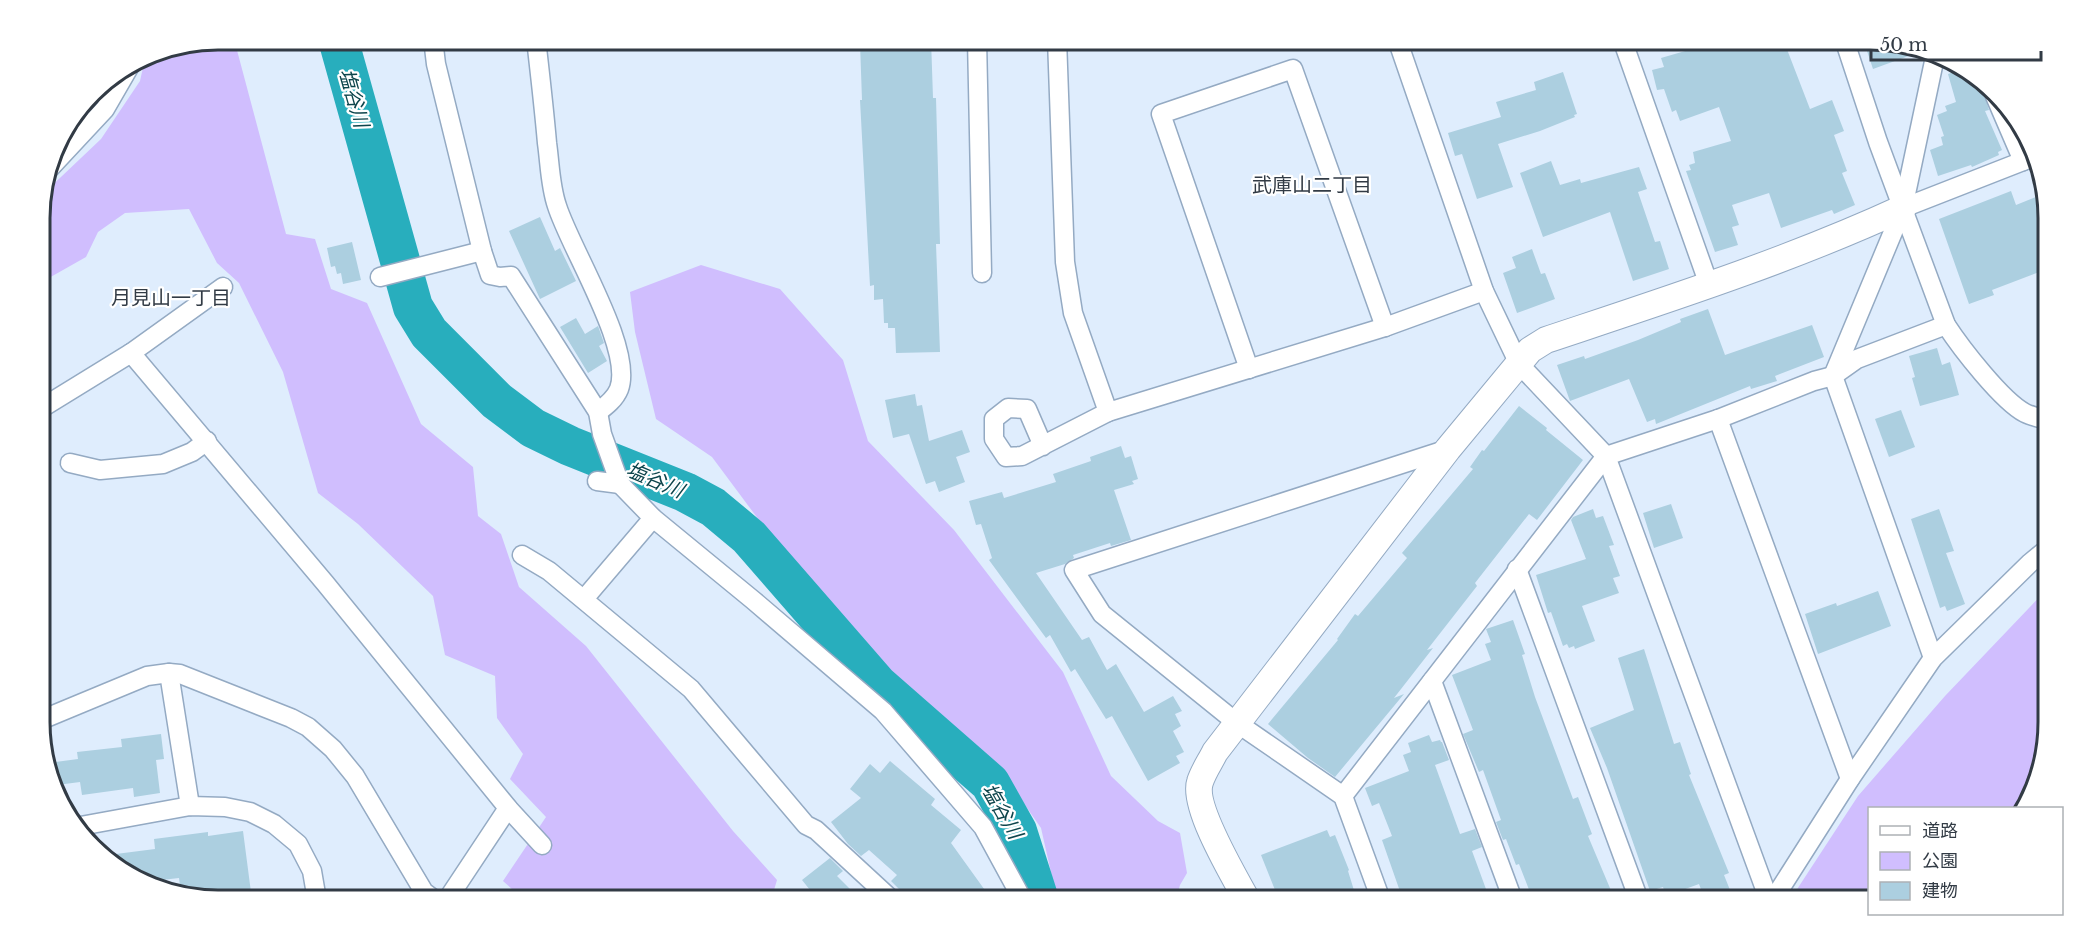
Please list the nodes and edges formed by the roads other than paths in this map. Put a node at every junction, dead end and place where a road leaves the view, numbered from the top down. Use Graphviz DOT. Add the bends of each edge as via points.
graph roads {
  1 [pos="435,50"];
  2 [pos="537,50"];
  3 [pos="976,50"];
  4 [pos="1057,50"];
  5 [pos="1401,50"];
  6 [pos="1626,50"];
  7 [pos="1848,50"];
  8 [pos="1934,62"];
  9 [pos="122,79"];
  10 [pos="2011,128"];
  11 [pos="61,156"];
  12 [pos="2027,159"];
  13 [pos="1903,208"];
  14 [pos="482,251"];
  15 [pos="982,273"];
  16 [pos="380,277"];
  17 [pos="1709,285"];
  18 [pos="223,287"];
  19 [pos="1484,291"];
  20 [pos="1946,325"];
  21 [pos="1385,327"];
  22 [pos="131,353"];
  23 [pos="1519,364"];
  24 [pos="1249,369"];
  25 [pos="1833,376"];
  26 [pos="50,403"];
  27 [pos="598,412"];
  28 [pos="1108,412"];
  29 [pos="2038,417"];
  30 [pos="1718,419"];
  31 [pos="207,441"];
  32 [pos="1042,446"];
  33 [pos="1448,449"];
  34 [pos="1606,456"];
  35 [pos="70,463"];
  36 [pos="597,481"];
  37 [pos="620,484"];
  38 [pos="653,518"];
  39 [pos="522,555"];
  40 [pos="2038,557"];
  41 [pos="1517,569"];
  42 [pos="584,599"];
  43 [pos="1933,658"];
  44 [pos="169,673"];
  45 [pos="1432,681"];
  46 [pos="50,716"];
  47 [pos="1237,723"];
  48 [pos="1850,779"];
  49 [pos="1343,796"];
  50 [pos="190,806"];
  51 [pos="508,808"];
  52 [pos="85,825"];
  53 [pos="542,845"];
  54 [pos="1242,889"];
  55 [pos="1377,889"];
  56 [pos="1509,889"];
  57 [pos="1635,889"];
  58 [pos="1767,889"];
  59 [pos="1778,889"];
  60 [pos="315,890"];
  61 [pos="423,890"];
  62 [pos="454,890"];
  63 [pos="881,890"];
  64 [pos="1017,890"];
  1 -- 14 [label="street"];
  2 -- 27 [label="street" via="557,206 600,302 620,363 619,390"];
  3 -- 15 [label="street"];
  4 -- 28 [label="street" via="1065,262 1073,313"];
  5 -- 19 [label="street"];
  6 -- 17 [label="street"];
  7 -- 13 [label="street"];
  8 -- 13 [label="street"];
  9 -- 11 [label="street" via="105,109"];
  10 -- 12 [label="street"];
  12 -- 13 [label="street"];
  13 -- 17 [label="street"];
  13 -- 20 [label="street"];
  13 -- 25 [label="street"];
  14 -- 16 [label="street"];
  14 -- 27 [label="street" via="490,275 510,276"];
  17 -- 23 [label="street" via="1546,340 1530,350"];
  18 -- 22 [label="street"];
  19 -- 21 [label="street"];
  19 -- 23 [label="street"];
  20 -- 25 [label="street" via="1857,359"];
  20 -- 29 [label="street" via="2006,398 2025,413"];
  21 -- 24 [label="street"];
  21 -- 24 [label="street" via="1293,69 1161,114"];
  22 -- 26 [label="street"];
  22 -- 31 [label="street"];
  23 -- 33 [label="street"];
  23 -- 34 [label="street"];
  24 -- 28 [label="street"];
  25 -- 30 [label="street"];
  25 -- 43 [label="street"];
  27 -- 37 [label="street"];
  28 -- 32 [label="street"];
  30 -- 34 [label="street"];
  30 -- 48 [label="street"];
  31 -- 35 [label="street" via="163,464 100,470"];
  31 -- 51 [label="street"];
  33 -- 47 [label="street"];
  33 -- 47 [label="street" via="1074,570 1102,614"];
  34 -- 41 [label="street"];
  34 -- 58 [label="street"];
  36 -- 37 [label="street"];
  37 -- 38 [label="street"];
  38 -- 42 [label="street"];
  38 -- 64 [label="street" via="883,711 983,827"];
  39 -- 42 [label="street"];
  40 -- 43 [label="street"];
  41 -- 45 [label="street"];
  41 -- 57 [label="street"];
  42 -- 63 [label="street" via="691,689 806,825"];
  43 -- 48 [label="street"];
  44 -- 46 [label="street" via="147,676"];
  44 -- 50 [label="street"];
  44 -- 61 [label="street" via="267,707 308,727 355,776"];
  45 -- 49 [label="street"];
  45 -- 56 [label="street"];
  47 -- 49 [label="street"];
  47 -- 54 [label="street" via="1215,752 1199,784 1200,802"];
  48 -- 59 [label="street"];
  49 -- 55 [label="street"];
  50 -- 52 [label="street"];
  50 -- 60 [label="street" via="250,812 274,824 297,844 312,871"];
  51 -- 53 [label="street"];
  51 -- 62 [label="street"];
}
